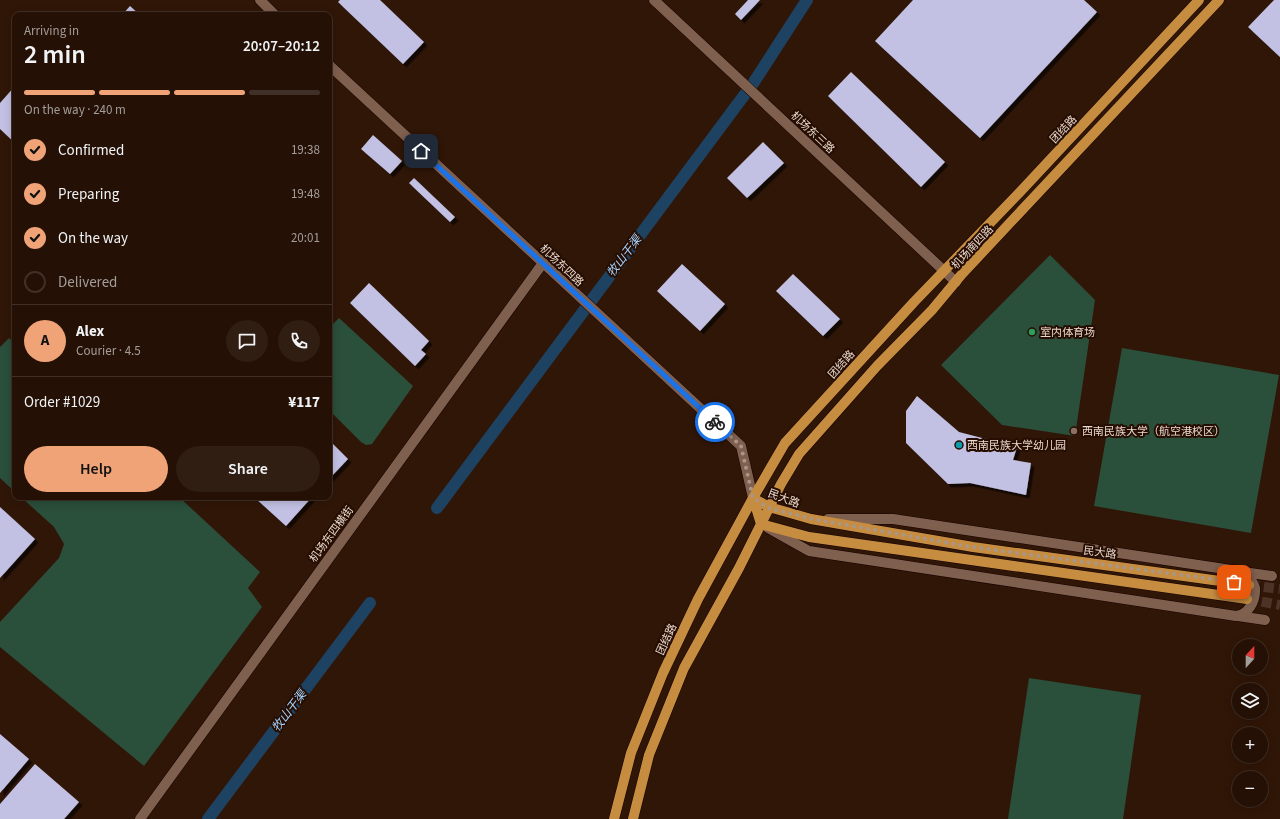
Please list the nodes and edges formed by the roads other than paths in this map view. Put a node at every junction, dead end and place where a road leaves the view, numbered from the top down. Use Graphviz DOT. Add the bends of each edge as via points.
graph roads {
  1 [pos="260,0"];
  2 [pos="654,0"];
  3 [pos="1199,0"];
  4 [pos="1219,0"];
  5 [pos="272,12"];
  6 [pos="332,68"];
  7 [pos="543,263"];
  8 [pos="944,271"];
  9 [pos="956,282"];
  10 [pos="753,498"];
  11 [pos="769,508"];
  12 [pos="812,519"];
  13 [pos="761,524"];
  14 [pos="1238,571"];
  15 [pos="1272,576"];
  16 [pos="1249,585"];
  17 [pos="1247,600"];
  18 [pos="1236,616"];
  19 [pos="1265,620"];
  20 [pos="140,819"];
  21 [pos="614,819"];
  22 [pos="633,819"];
  1 -- 5 [label="street"];
  2 -- 8 [label="street, 机场东三路"];
  3 -- 8 [label="main road, 团结路"];
  4 -- 9 [label="main road, 机场南四路"];
  6 -- 7 [label="street, 机场东四路"];
  7 -- 10 [label="street, 机场东四路" via="741,446"];
  7 -- 20 [label="street, 机场东四横街"];
  8 -- 9 [label="street, 机场东三路"];
  8 -- 10 [label="main road, 团结路" via="786,443"];
  9 -- 11 [label="main road, 机场南四路" via="799,454"];
  10 -- 11 [label="main road, 民大路"];
  10 -- 13 [label="main road, 民大路"];
  10 -- 21 [label="main road, 团结路" via="698,599 663,673 631,753"];
  11 -- 12 [label="main road, 民大路"];
  11 -- 13 [label="main road, 机场南四路"];
  12 -- 14 [label="street" via="893,519"];
  12 -- 16 [label="main road, 民大路" via="972,547"];
  13 -- 17 [label="main road" via="809,537"];
  13 -- 18 [label="street" via="809,551"];
  13 -- 22 [label="main road" via="684,668 649,755"];
  14 -- 15 [label="street"];
  14 -- 18 [label="street" via="1249,576 1255,588 1247,612"];
  18 -- 19 [label="street"];
}
